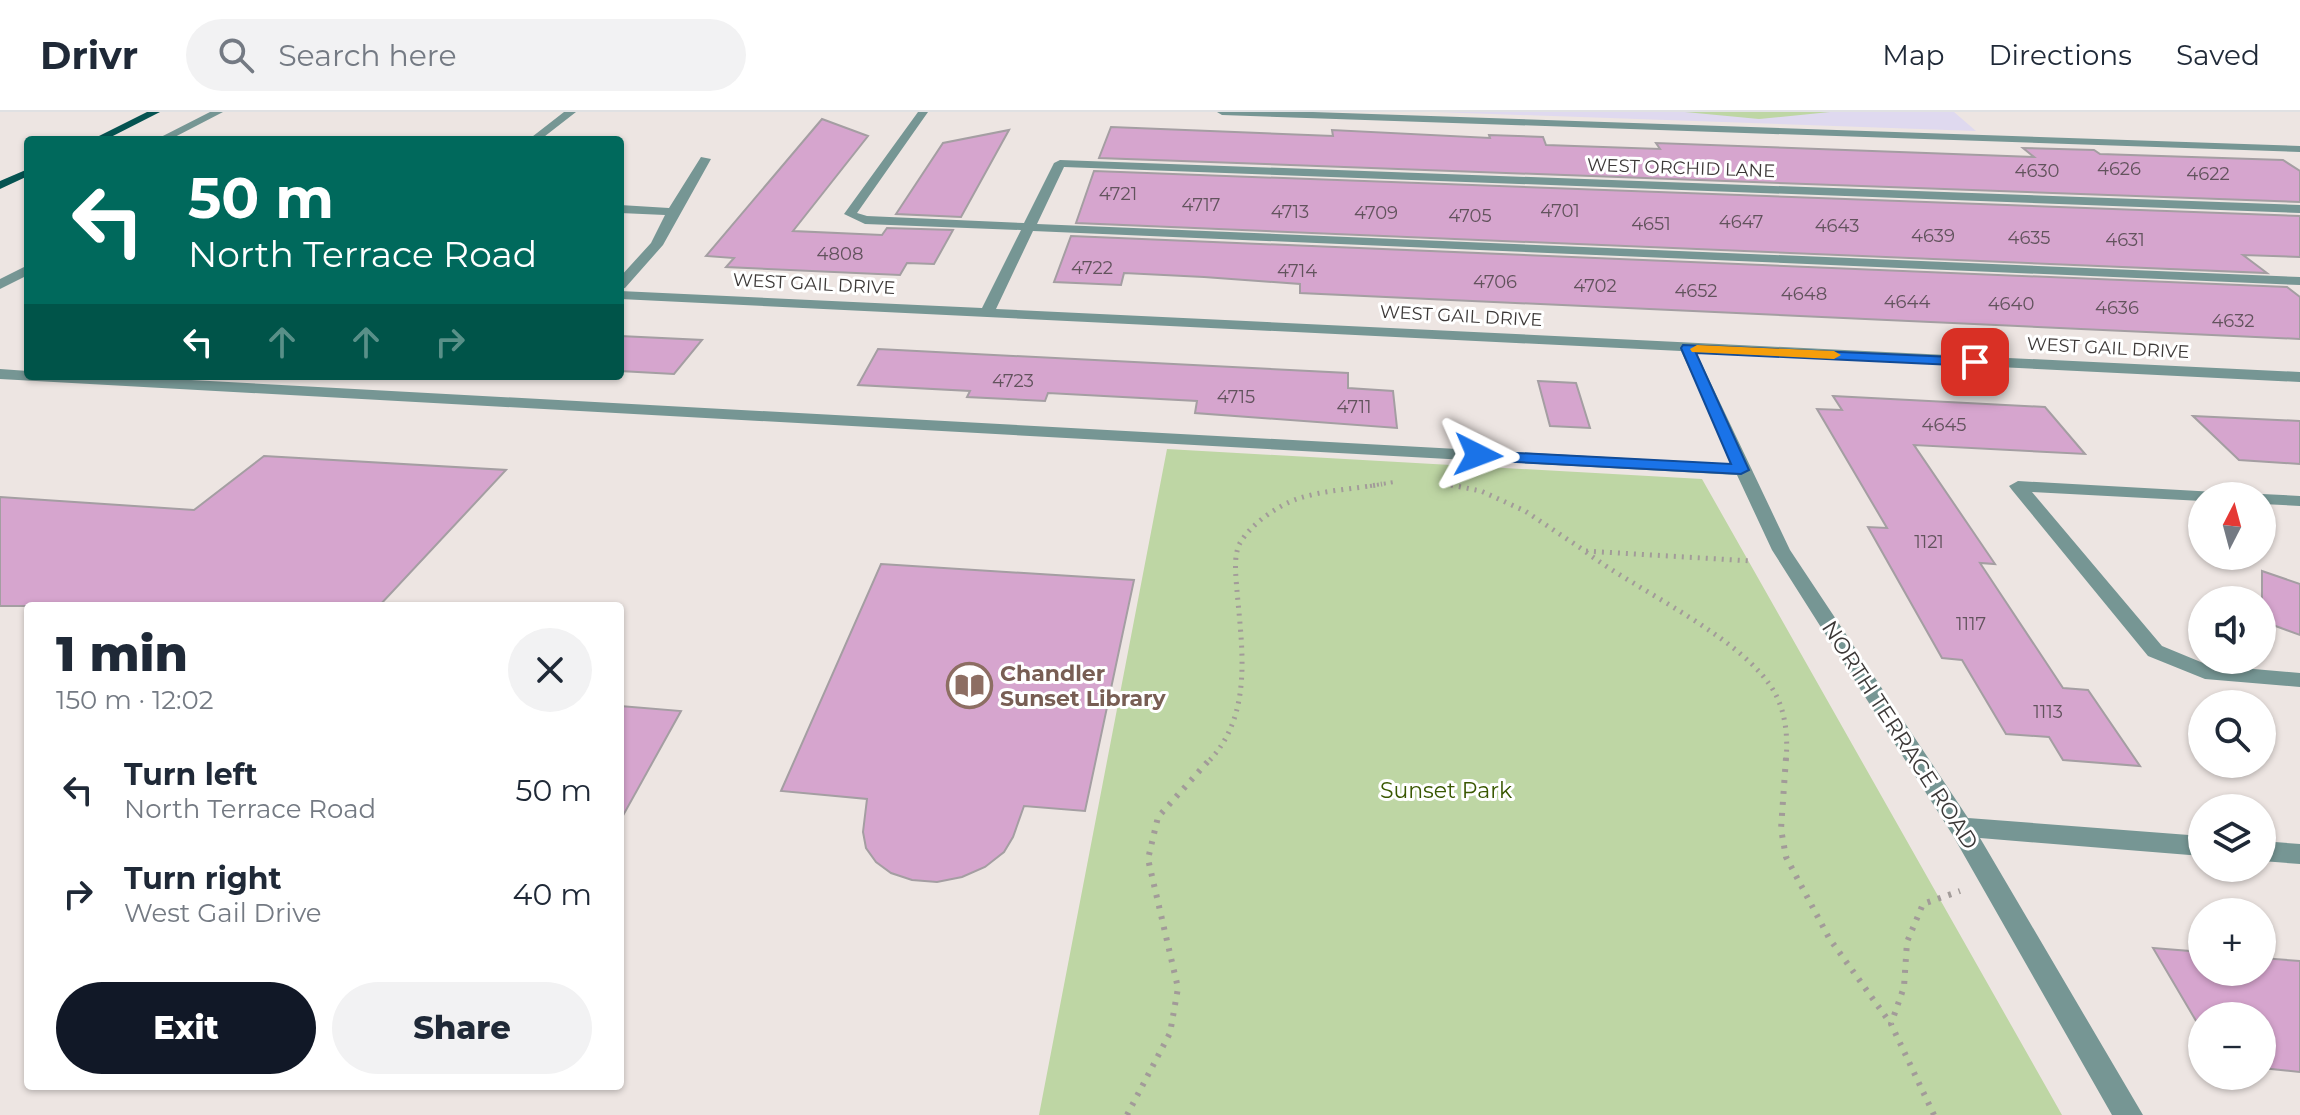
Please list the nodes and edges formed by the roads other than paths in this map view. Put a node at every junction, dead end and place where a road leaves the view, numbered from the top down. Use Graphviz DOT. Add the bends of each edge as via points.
graph roads {
  1 [pos="155,112"];
  2 [pos="218,112"];
  3 [pos="571,112"];
  4 [pos="923,112"];
  5 [pos="1222,112"];
  6 [pos="1488,117"];
  7 [pos="104,136"];
  8 [pos="168,136"];
  9 [pos="538,136"];
  10 [pos="2300,149"];
  11 [pos="705,159"];
  12 [pos="24,174"];
  13 [pos="0,185"];
  14 [pos="624,209"];
  15 [pos="2300,209"];
  16 [pos="673,212"];
  17 [pos="1028,227"];
  18 [pos="0,267"];
  19 [pos="24,269"];
  20 [pos="24,271"];
  21 [pos="624,281"];
  22 [pos="2300,281"];
  23 [pos="0,285"];
  24 [pos="624,295"];
  25 [pos="987,312"];
  26 [pos="1687,348"];
  27 [pos="0,374"];
  28 [pos="24,376"];
  29 [pos="2300,377"];
  30 [pos="103,380"];
  31 [pos="1741,470"];
  32 [pos="2188,495"];
  33 [pos="2276,500"];
  34 [pos="2300,501"];
  35 [pos="2300,680"];
  36 [pos="1961,827"];
  37 [pos="2188,845"];
  38 [pos="2276,852"];
  39 [pos="2300,854"];
  40 [pos="2128,1115"];
  1 -- 7 [label="main road"];
  2 -- 8 [label="street"];
  3 -- 9 [label="street"];
  4 -- 17 [label="street" via="850,214 865,220"];
  5 -- 6 [label="street"];
  6 -- 10 [label="street"];
  11 -- 16 [label="street"];
  12 -- 13 [label="main road"];
  14 -- 16 [label="street"];
  15 -- 17 [label="street, WEST ORCHID LANE" via="1060,163"];
  16 -- 21 [label="street" via="657,245"];
  17 -- 22 [label="street"];
  17 -- 25 [label="street"];
  18 -- 19 [label="street"];
  20 -- 23 [label="street"];
  24 -- 25 [label="street, WEST GAIL DRIVE"];
  25 -- 26 [label="street, WEST GAIL DRIVE"];
  26 -- 29 [label="street, WEST GAIL DRIVE"];
  26 -- 31 [label="street, NORTH TERRACE ROAD"];
  27 -- 28 [label="street"];
  30 -- 31 [label="street"];
  31 -- 36 [label="street, NORTH TERRACE ROAD" via="1789,563"];
  32 -- 35 [label="street" via="2018,486 2155,651 2205,672"];
  33 -- 34 [label="street"];
  36 -- 37 [label="street"];
  36 -- 40 [label="street, NORTH TERRACE ROAD"];
  38 -- 39 [label="street"];
}
